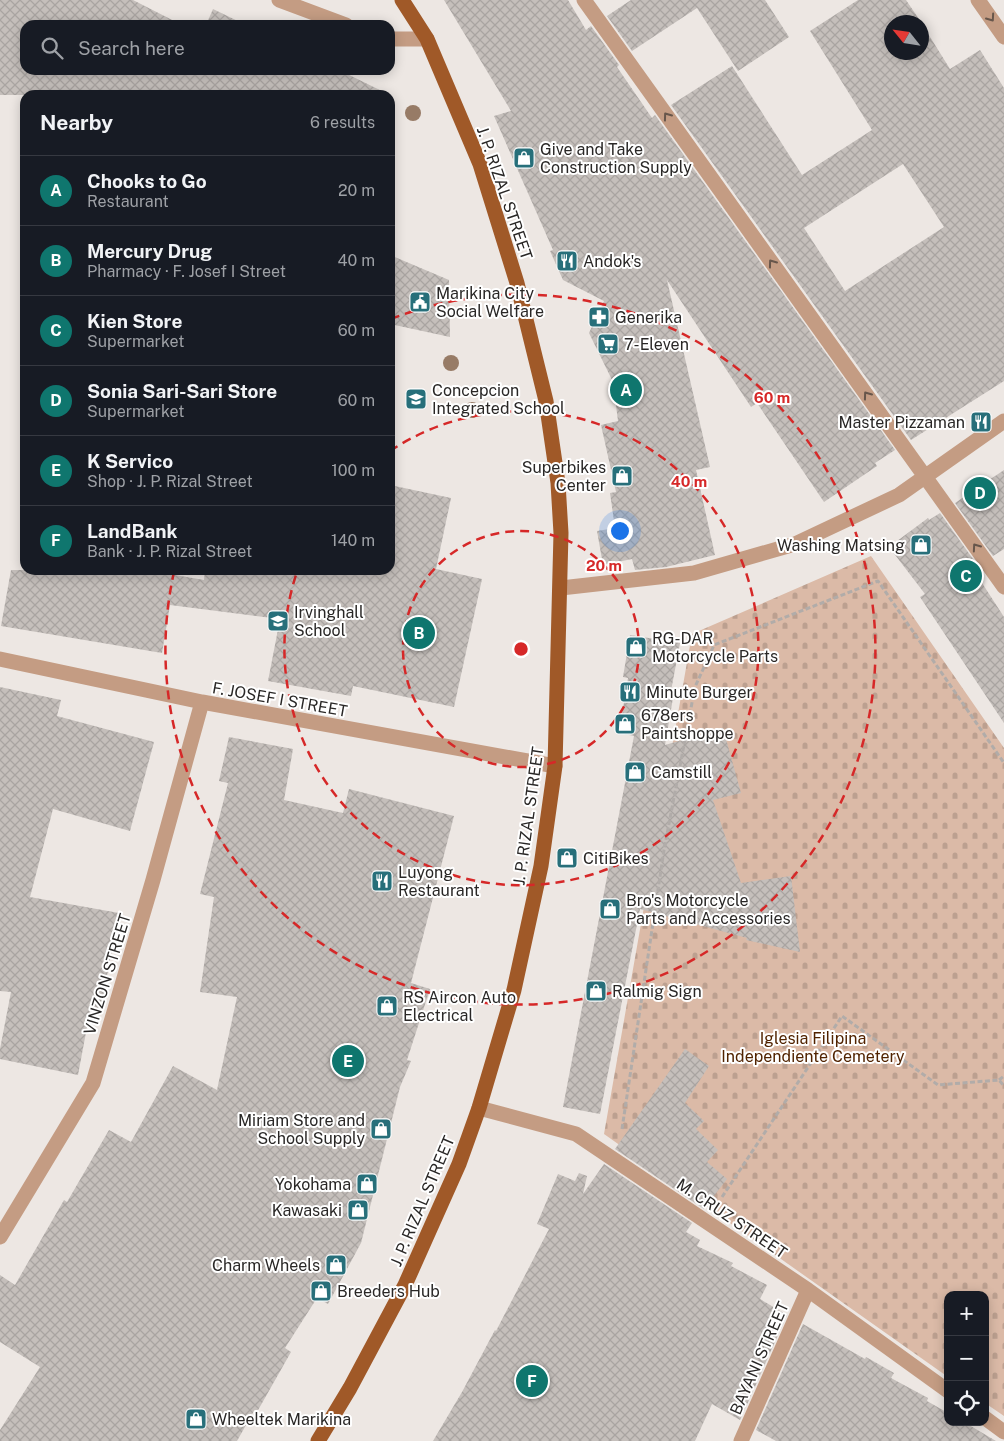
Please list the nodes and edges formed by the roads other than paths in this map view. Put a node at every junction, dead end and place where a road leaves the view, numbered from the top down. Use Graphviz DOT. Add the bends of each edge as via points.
graph roads {
  1 [pos="279,0"];
  2 [pos="402,0"];
  3 [pos="584,0"];
  4 [pos="978,0"];
  5 [pos="333,20"];
  6 [pos="1004,37"];
  7 [pos="427,38"];
  8 [pos="395,39"];
  9 [pos="1004,420"];
  10 [pos="926,477"];
  11 [pos="1004,587"];
  12 [pos="561,588"];
  13 [pos="0,659"];
  14 [pos="202,702"];
  15 [pos="556,766"];
  16 [pos="480,1108"];
  17 [pos="0,1237"];
  18 [pos="808,1290"];
  19 [pos="944,1388"];
  20 [pos="989,1421"];
  21 [pos="1004,1432"];
  22 [pos="318,1441"];
  23 [pos="741,1441"];
  1 -- 5 [label="street"];
  2 -- 7 [label="main road, J. P. RIZAL STREET"];
  10 -- 3 [label="street, one-way"];
  4 -- 6 [label="street, one-way"];
  7 -- 8 [label="street"];
  7 -- 12 [label="main road, J. P. RIZAL STREET" via="480,164 518,284 546,401 558,483"];
  9 -- 10 [label="street"];
  11 -- 10 [label="street, one-way"];
  10 -- 12 [label="street" via="899,495 795,544 694,573"];
  12 -- 15 [label="main road, J. P. RIZAL STREET"];
  13 -- 14 [label="street, F. JOSEF I STREET"];
  14 -- 15 [label="street, F. JOSEF I STREET"];
  14 -- 17 [label="street, VINZON STREET" via="93,1083"];
  15 -- 16 [label="main road, J. P. RIZAL STREET" via="541,866 514,990"];
  16 -- 18 [label="street, M. CRUZ STREET" via="576,1134"];
  16 -- 22 [label="main road, J. P. RIZAL STREET" via="459,1164 405,1285"];
  18 -- 19 [label="street, M. CRUZ STREET"];
  18 -- 23 [label="street, BAYANI STREET"];
  20 -- 21 [label="street"];
}
